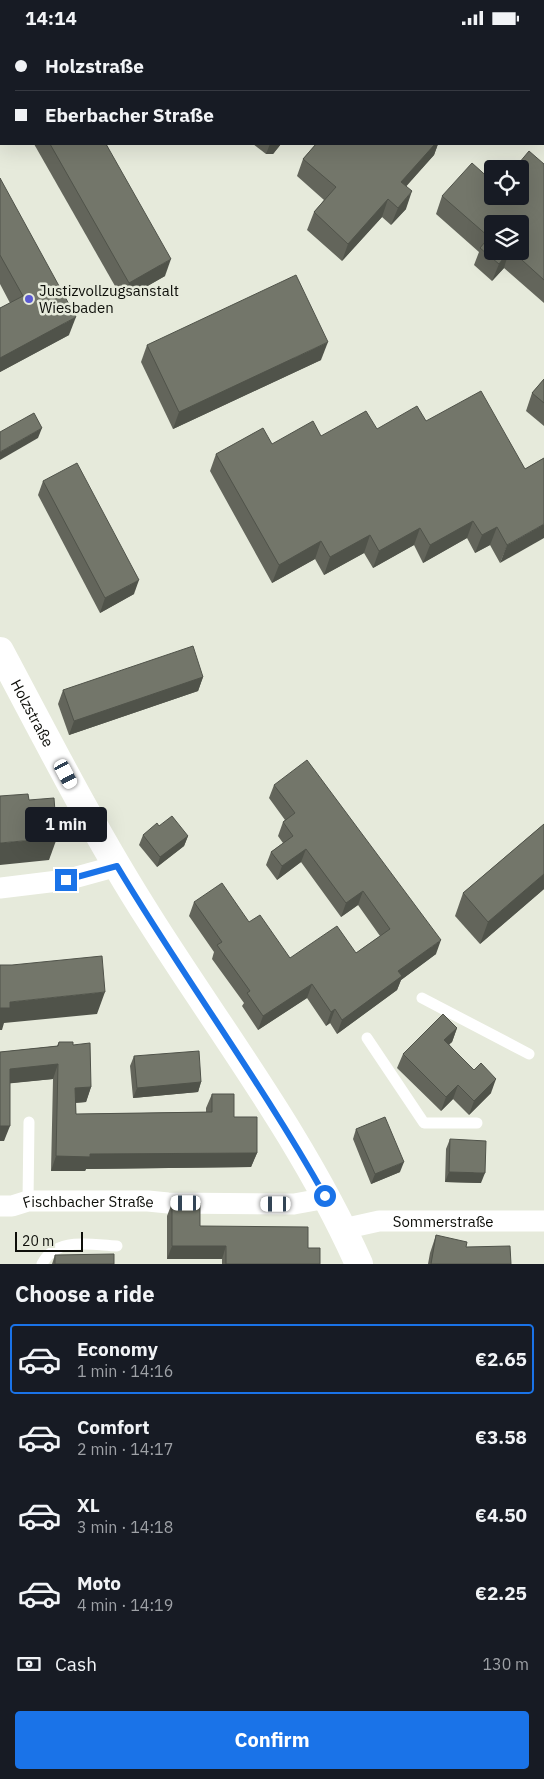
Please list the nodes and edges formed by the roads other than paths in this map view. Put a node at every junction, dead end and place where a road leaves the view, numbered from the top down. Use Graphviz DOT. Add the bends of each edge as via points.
graph roads {
  1 [pos="4,665"];
  2 [pos="117,866"];
  3 [pos="0,888"];
  4 [pos="422,998"];
  5 [pos="367,1038"];
  6 [pos="529,1054"];
  7 [pos="28,1122"];
  8 [pos="477,1123"];
  9 [pos="325,1196"];
  10 [pos="28,1201"];
  11 [pos="0,1206"];
  12 [pos="544,1221"];
  13 [pos="343,1229"];
  14 [pos="117,1246"];
  15 [pos="42,1264"];
  16 [pos="359,1264"];
  1 -- 2 [label="street, Holzstraße"];
  2 -- 3 [label="street" via="66,880"];
  2 -- 9 [label="street, Holzstraße" via="272,1105"];
  4 -- 6 [label="lane"];
  5 -- 8 [label="lane" via="424,1123"];
  7 -- 10 [label="lane"];
  9 -- 10 [label="street, Fischbacher Straße" via="294,1204"];
  9 -- 13 [label="street, Holzstraße"];
  10 -- 11 [label="street, Fischbacher Straße"];
  12 -- 13 [label="street, Sommerstraße" via="379,1221"];
  13 -- 16 [label="street, Holzstraße"];
  14 -- 15 [label="lane" via="64,1245 48,1255"];
}
